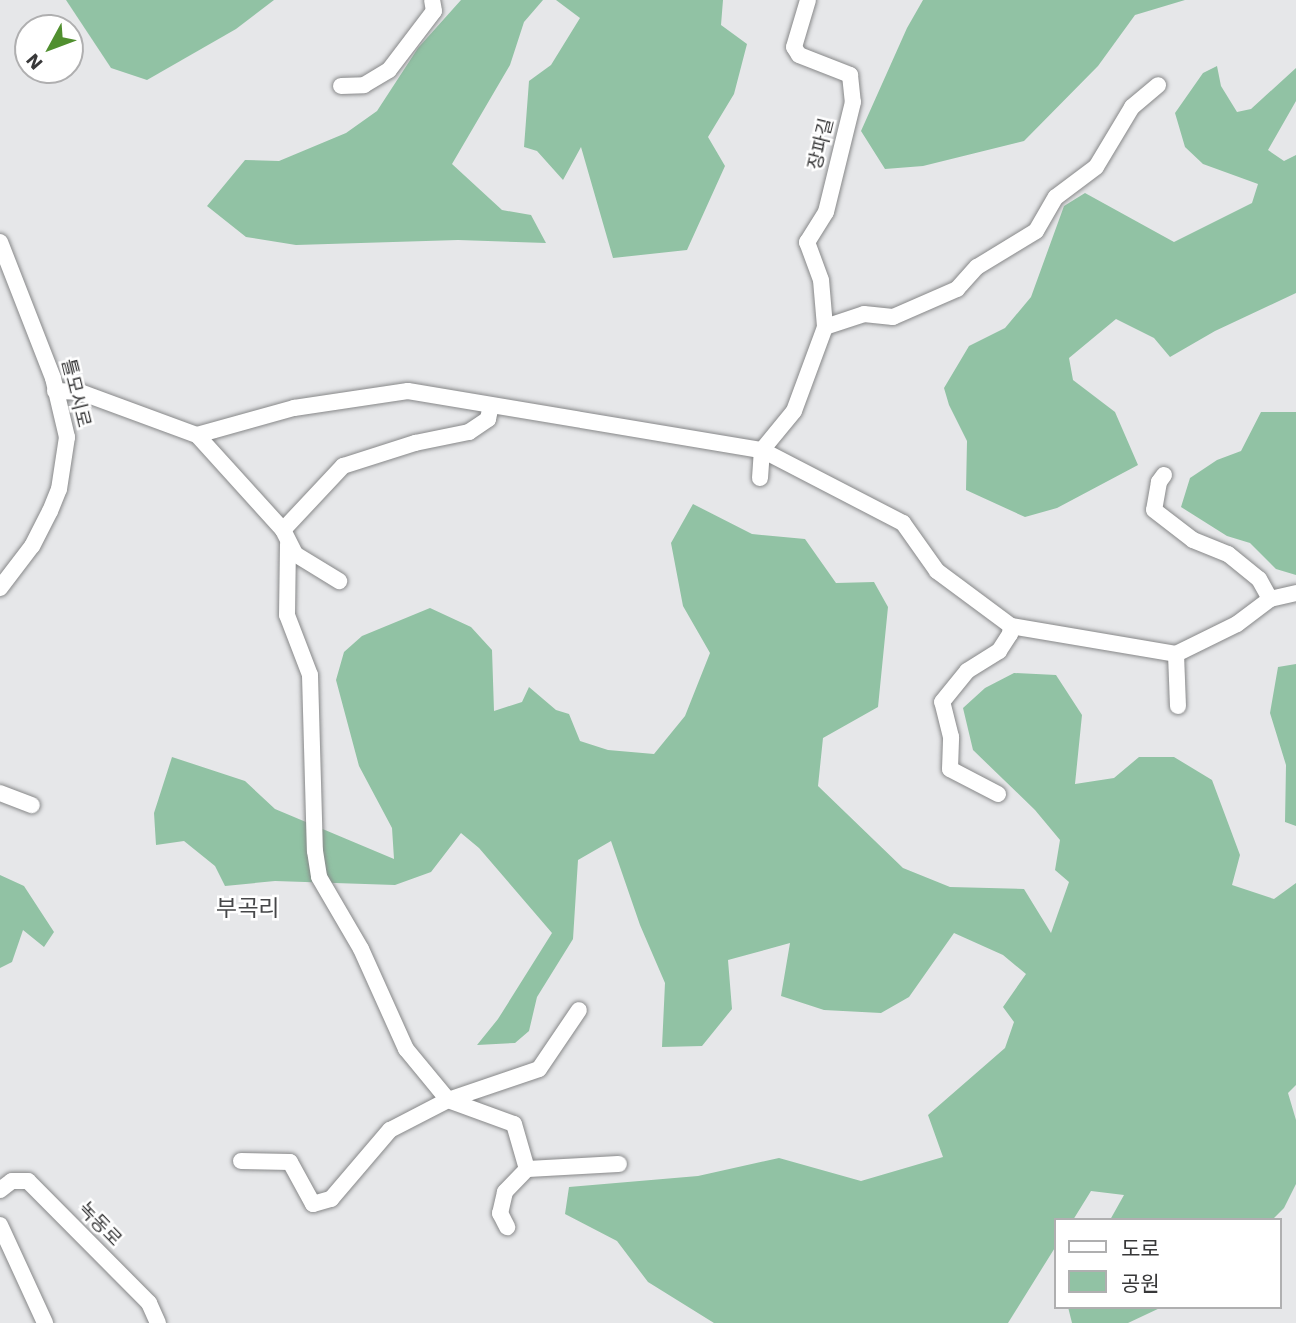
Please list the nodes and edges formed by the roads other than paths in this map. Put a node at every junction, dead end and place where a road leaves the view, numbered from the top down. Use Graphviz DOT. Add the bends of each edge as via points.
graph roads {
  1 [pos="432,0"];
  2 [pos="808,0"];
  3 [pos="1158,85"];
  4 [pos="341,86"];
  5 [pos="0,242"];
  6 [pos="825,327"];
  7 [pos="55,391"];
  8 [pos="491,405"];
  9 [pos="197,435"];
  10 [pos="762,450"];
  11 [pos="1164,475"];
  12 [pos="760,478"];
  13 [pos="286,537"];
  14 [pos="339,581"];
  15 [pos="0,588"];
  16 [pos="1296,593"];
  17 [pos="1270,598"];
  18 [pos="1011,626"];
  19 [pos="1176,654"];
  20 [pos="1178,706"];
  21 [pos="0,793"];
  22 [pos="998,794"];
  23 [pos="32,805"];
  24 [pos="579,1010"];
  25 [pos="448,1100"];
  26 [pos="241,1161"];
  27 [pos="619,1164"];
  28 [pos="527,1169"];
  29 [pos="0,1190"];
  30 [pos="0,1225"];
  31 [pos="507,1227"];
  32 [pos="45,1323"];
  33 [pos="158,1323"];
  1 -- 4 [label="street" via="434,10 389,70 364,85"];
  2 -- 6 [label="street, 장파길" via="794,47 799,55 850,75 853,102 826,212 807,242 821,280"];
  3 -- 6 [label="street" via="1132,107 1096,167 1056,197 1036,231 977,267 957,289 893,317 864,314"];
  5 -- 7 [label="street, 틀모시로" via="33,320"];
  6 -- 10 [label="street" via="794,411"];
  7 -- 9 [label="street" via="80,392"];
  7 -- 15 [label="street, 틀모시로" via="67,437 59,489 32,546"];
  8 -- 9 [label="street" via="408,391 294,408"];
  8 -- 10 [label="street"];
  8 -- 13 [label="street" via="488,419 470,432 415,443 343,466"];
  9 -- 13 [label="street"];
  10 -- 12 [label="street"];
  10 -- 18 [label="street" via="903,523 937,571"];
  11 -- 17 [label="street" via="1154,510 1193,540 1228,554 1259,579"];
  13 -- 14 [label="street" via="295,554"];
  13 -- 25 [label="street" via="287,615 310,675 314,850 319,877 361,949 405,1049"];
  16 -- 17 [label="street"];
  17 -- 19 [label="street" via="1237,624"];
  18 -- 19 [label="street"];
  18 -- 22 [label="street" via="999,651 967,671 942,702 951,737 950,769"];
  19 -- 20 [label="street"];
  21 -- 23 [label="street"];
  24 -- 25 [label="street" via="539,1069"];
  25 -- 26 [label="street" via="390,1130 331,1199 313,1204 290,1162"];
  25 -- 28 [label="street" via="514,1124"];
  27 -- 28 [label="street"];
  28 -- 31 [label="street" via="505,1192 500,1213"];
  29 -- 33 [label="street, 녹동로" via="17,1179 28,1181 149,1303"];
  30 -- 32 [label="street"];
}
